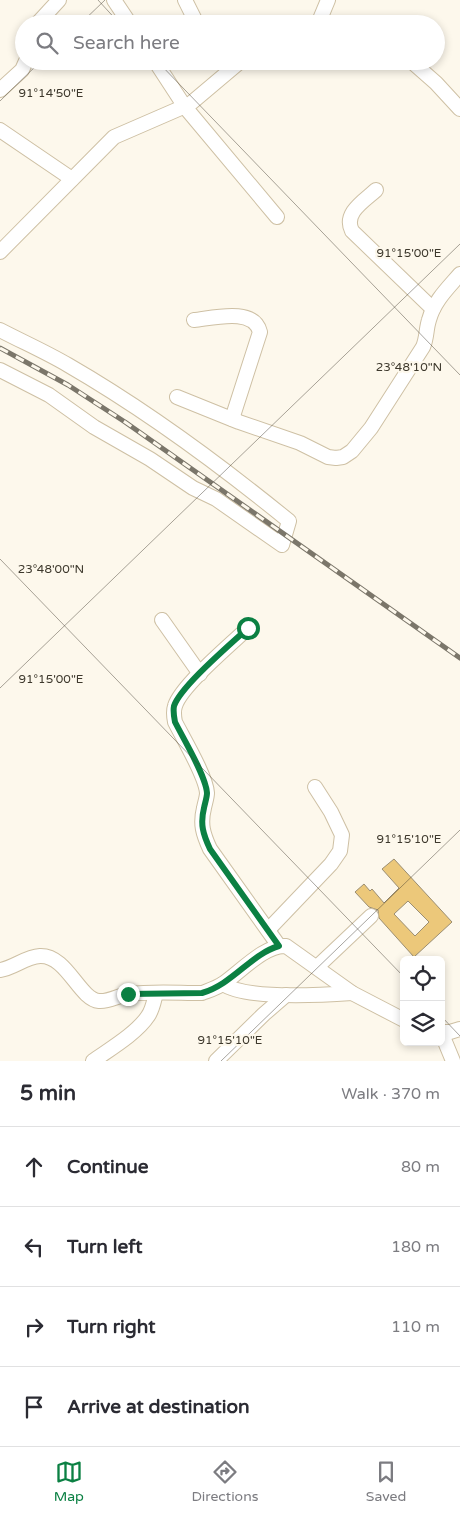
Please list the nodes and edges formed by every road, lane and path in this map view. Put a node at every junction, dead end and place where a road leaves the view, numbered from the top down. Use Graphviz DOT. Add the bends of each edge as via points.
graph roads {
  1 [pos="60,0"];
  2 [pos="114,0"];
  3 [pos="184,0"];
  4 [pos="328,0"];
  5 [pos="46,15"];
  6 [pos="124,15"];
  7 [pos="192,15"];
  8 [pos="322,15"];
  9 [pos="22,70"];
  10 [pos="161,70"];
  11 [pos="224,70"];
  12 [pos="231,70"];
  13 [pos="421,70"];
  14 [pos="226,74"];
  15 [pos="0,90"];
  16 [pos="185,107"];
  17 [pos="460,109"];
  18 [pos="0,130"];
  19 [pos="72,179"];
  20 [pos="376,190"];
  21 [pos="277,217"];
  22 [pos="0,252"];
  23 [pos="460,274"];
  24 [pos="432,309"];
  25 [pos="194,320"];
  26 [pos="0,330"];
  27 [pos="0,370"];
  28 [pos="177,397"];
  29 [pos="232,419"];
  30 [pos="162,620"];
  31 [pos="248,628"];
  32 [pos="200,674"];
  33 [pos="315,787"];
  34 [pos="371,916"];
  35 [pos="268,930"];
  36 [pos="279,946"];
  37 [pos="317,967"];
  38 [pos="2,971"];
  39 [pos="223,984"];
  40 [pos="156,993"];
  41 [pos="352,993"];
  42 [pos="286,995"];
  43 [pos="400,1018"];
  44 [pos="460,1029"];
  45 [pos="445,1032"];
  46 [pos="445,1042"];
  47 [pos="93,1061"];
  48 [pos="216,1061"];
  49 [pos="453,1061"];
  1 -- 5 [label="street"];
  2 -- 6 [label="street"];
  3 -- 7 [label="street"];
  4 -- 8 [label="street"];
  9 -- 15 [label="street"];
  10 -- 16 [label="street"];
  11 -- 14 [label="street"];
  12 -- 14 [label="street"];
  13 -- 17 [label="street"];
  14 -- 16 [label="street"];
  16 -- 19 [label="street" via="114,137"];
  16 -- 21 [label="street"];
  18 -- 19 [label="street"];
  19 -- 22 [label="street"];
  20 -- 24 [label="street" via="352,213 349,225"];
  23 -- 24 [label="street"];
  24 -- 29 [label="street" via="426,339 417,358 371,428 343,456 328,457 300,443"];
  25 -- 29 [label="street" via="246,317 258,326 260,332"];
  26 -- 27 [label="street" via="66,364 135,406 235,477 289,521 282,545 216,499 94,427 49,395"];
  28 -- 29 [label="street"];
  30 -- 32 [label="street"];
  31 -- 32 [label="street"];
  32 -- 35 [label="street" via="188,685 173,714 206,787 202,830 210,849"];
  33 -- 35 [label="street" via="342,835 340,851 332,864"];
  34 -- 37 [label="street"];
  35 -- 36 [label="street"];
  36 -- 37 [label="street" via="286,946"];
  36 -- 39 [label="street" via="267,951"];
  37 -- 41 [label="street"];
  38 -- 40 [label="street" via="34,957 45,956 64,968 87,995 99,1001 128,994"];
  39 -- 40 [label="street" via="202,993"];
  39 -- 42 [label="street" via="241,991"];
  40 -- 47 [label="street" via="149,1015 143,1022"];
  41 -- 42 [label="street"];
  41 -- 43 [label="street"];
  42 -- 48 [label="street"];
  44 -- 45 [label="street"];
  46 -- 49 [label="street"];
}
